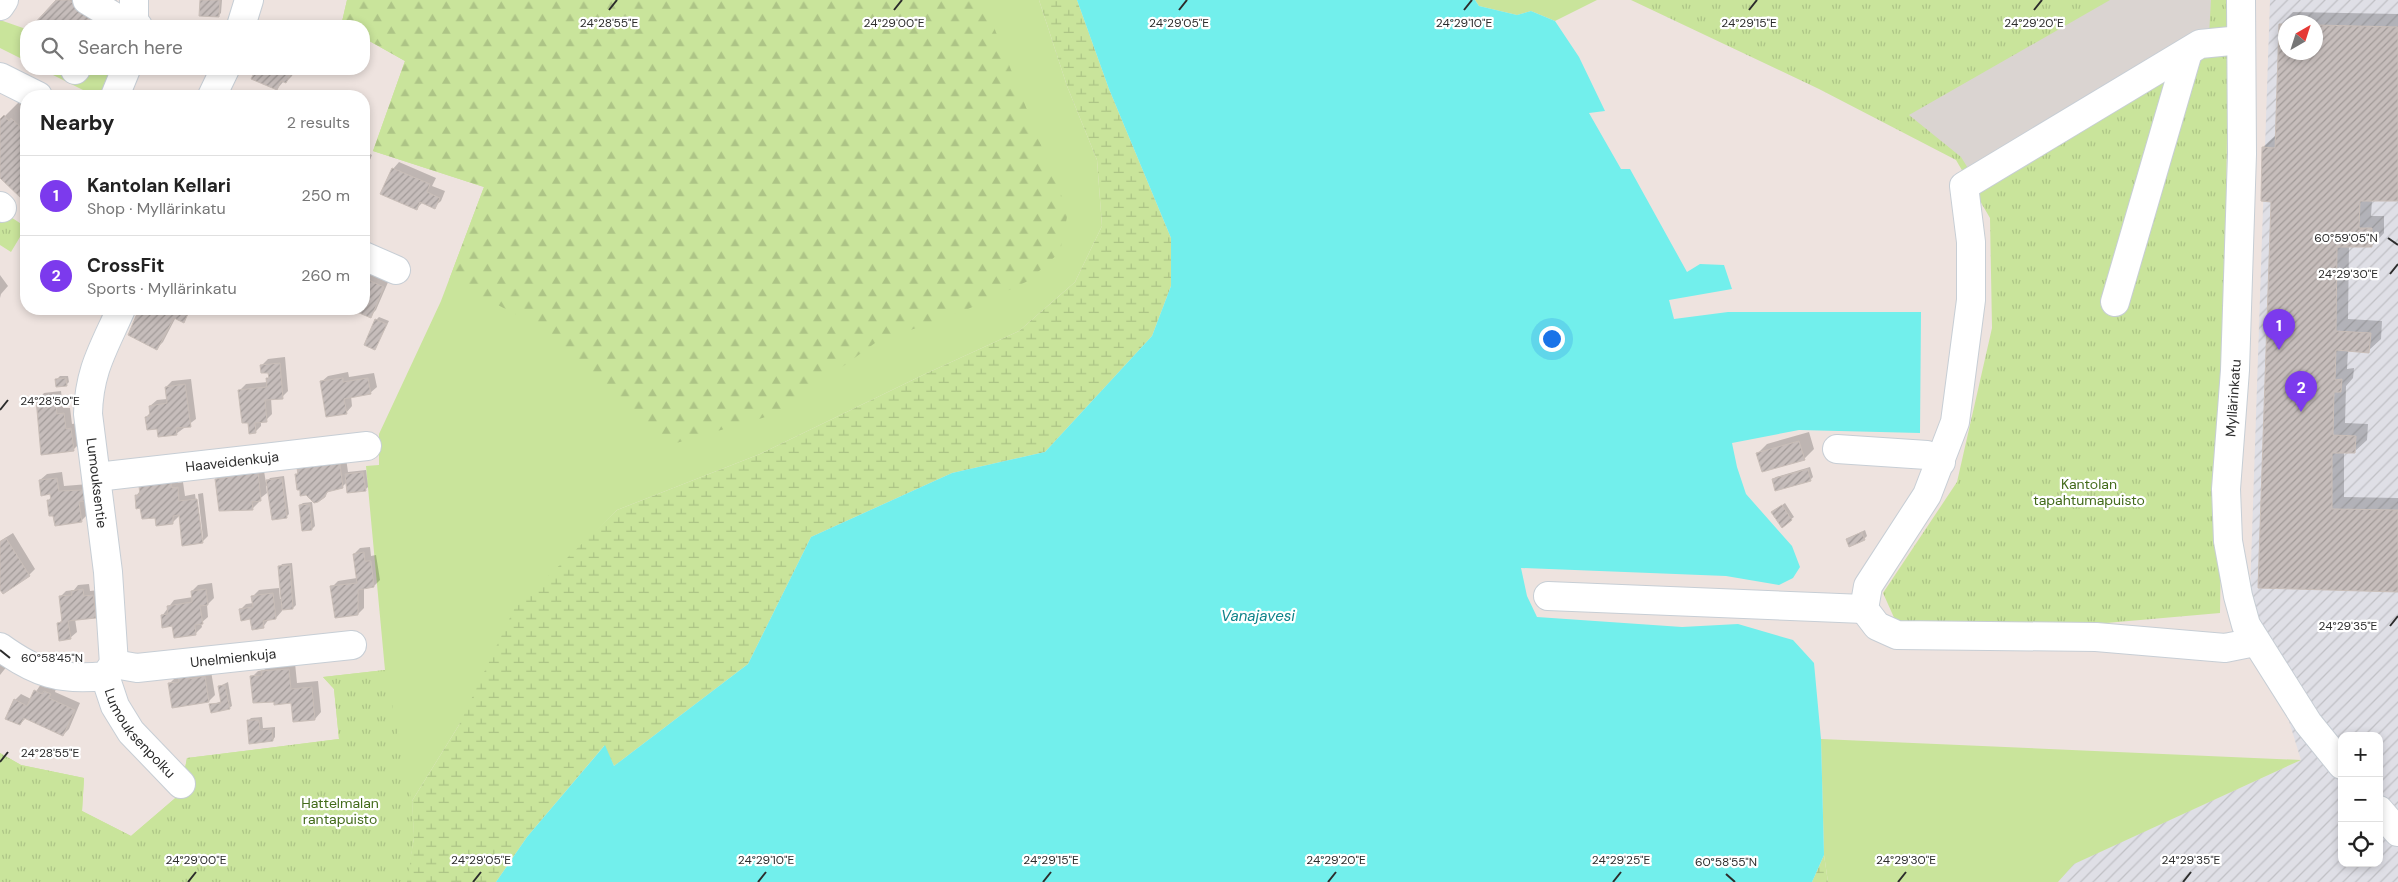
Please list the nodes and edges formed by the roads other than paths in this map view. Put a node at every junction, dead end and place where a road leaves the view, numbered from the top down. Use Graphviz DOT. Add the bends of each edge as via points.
graph roads {
  1 [pos="4,0"];
  2 [pos="87,0"];
  3 [pos="249,0"];
  4 [pos="2240,0"];
  5 [pos="0,6"];
  6 [pos="128,20"];
  7 [pos="243,20"];
  8 [pos="2241,40"];
  9 [pos="2188,52"];
  10 [pos="124,75"];
  11 [pos="222,75"];
  12 [pos="0,77"];
  13 [pos="26,90"];
  14 [pos="117,90"];
  15 [pos="215,90"];
  16 [pos="370,259"];
  17 [pos="396,270"];
  18 [pos="2114,302"];
  19 [pos="118,315"];
  20 [pos="366,446"];
  21 [pos="1837,449"];
  22 [pos="1941,462"];
  23 [pos="97,477"];
  24 [pos="1548,596"];
  25 [pos="1864,609"];
  26 [pos="2256,642"];
  27 [pos="352,645"];
  28 [pos="0,647"];
  29 [pos="110,670"];
  30 [pos="2338,760"];
  31 [pos="181,784"];
  32 [pos="2383,815"];
  33 [pos="2398,832"];
  1 -- 5 [label="street"];
  2 -- 6 [label="street"];
  3 -- 7 [label="street"];
  4 -- 8 [label="street, Myllärinkatu"];
  8 -- 9 [label="street" via="2200,44"];
  8 -- 26 [label="street, Myllärinkatu" via="2242,154 2227,498 2228,540 2238,596 2246,625"];
  9 -- 18 [label="street"];
  9 -- 22 [label="street" via="1964,186 1971,242 1971,300 1955,422"];
  10 -- 14 [label="street"];
  11 -- 15 [label="street"];
  12 -- 13 [label="street"];
  16 -- 17 [label="street"];
  19 -- 23 [label="street, Lumouksentie" via="96,364 89,389 88,414"];
  20 -- 23 [label="street, Haaveidenkuja"];
  21 -- 22 [label="street" via="1927,455"];
  22 -- 25 [label="street" via="1927,495 1868,586"];
  23 -- 29 [label="street, Lumouksentie" via="108,572"];
  24 -- 25 [label="street"];
  25 -- 26 [label="street" via="1877,626 1896,635 2096,637 2225,648"];
  26 -- 30 [label="street, Myllärinkatu" via="2308,722"];
  27 -- 29 [label="street, Unelmienkuja"];
  28 -- 29 [label="street, Unelmienkuja" via="41,672 66,678"];
  29 -- 31 [label="street, Lumouksenpolku" via="115,706 130,737"];
  32 -- 33 [label="street"];
}
